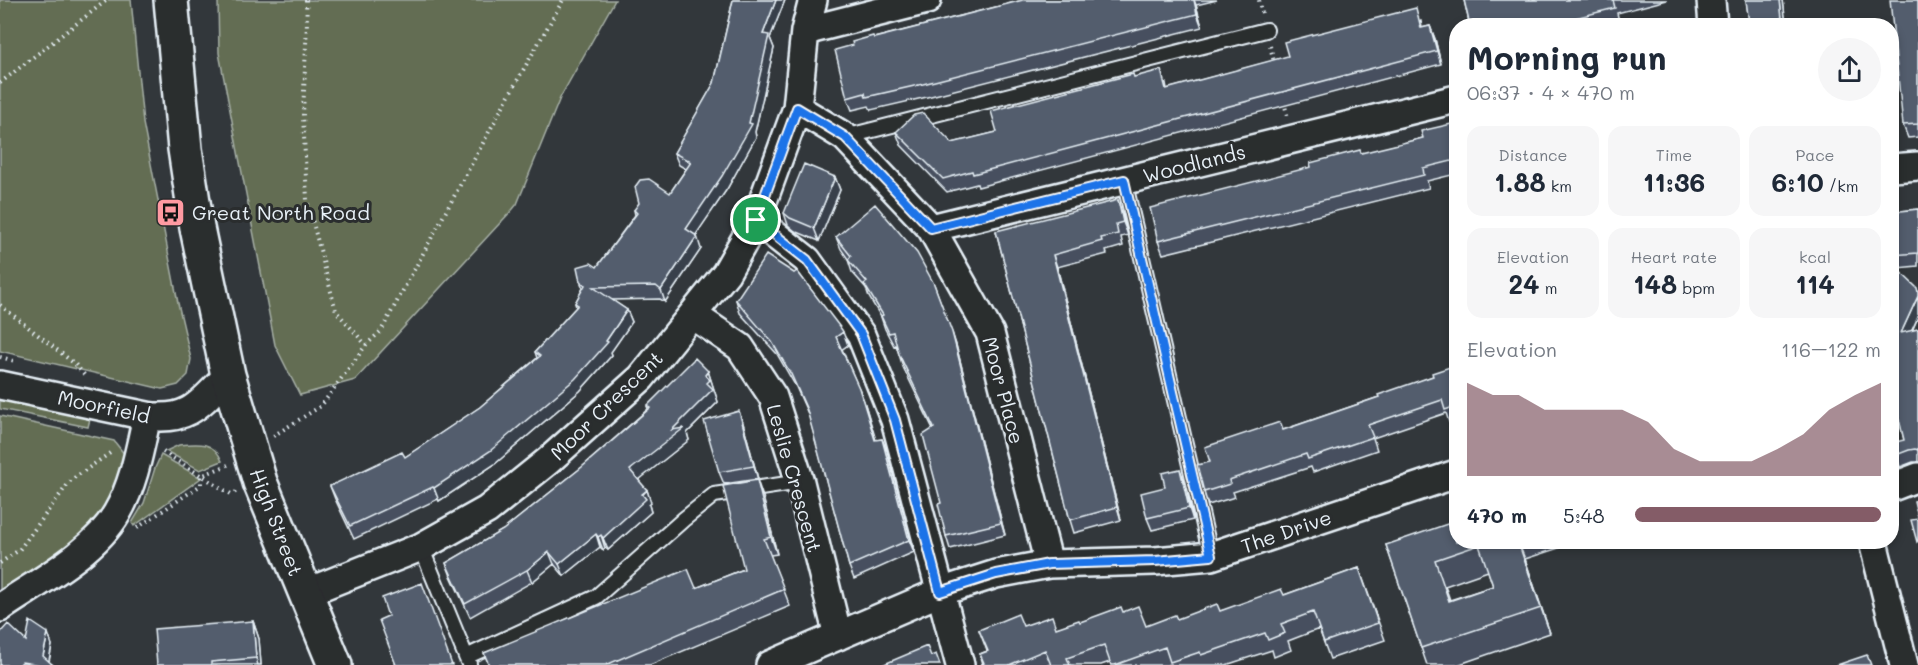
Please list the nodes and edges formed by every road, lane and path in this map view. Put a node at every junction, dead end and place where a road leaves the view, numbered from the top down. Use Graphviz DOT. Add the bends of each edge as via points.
graph roads {
  1 [pos="107,0"];
  2 [pos="171,0"];
  3 [pos="306,0"];
  4 [pos="563,0"];
  5 [pos="813,0"];
  6 [pos="927,0"];
  7 [pos="1258,0"];
  8 [pos="1711,0"];
  9 [pos="1712,18"];
  10 [pos="1266,30"];
  11 [pos="806,31"];
  12 [pos="1274,63"];
  13 [pos="0,83"];
  14 [pos="1282,95"];
  15 [pos="1449,101"];
  16 [pos="797,108"];
  17 [pos="845,137"];
  18 [pos="1293,139"];
  19 [pos="1918,166"];
  20 [pos="1899,167"];
  21 [pos="1124,180"];
  22 [pos="756,220"];
  23 [pos="931,228"];
  24 [pos="0,305"];
  25 [pos="693,315"];
  26 [pos="366,345"];
  27 [pos="228,375"];
  28 [pos="87,378"];
  29 [pos="0,385"];
  30 [pos="147,416"];
  31 [pos="140,449"];
  32 [pos="254,463"];
  33 [pos="201,476"];
  34 [pos="1449,476"];
  35 [pos="1918,477"];
  36 [pos="800,482"];
  37 [pos="1899,484"];
  38 [pos="106,527"];
  39 [pos="421,547"];
  40 [pos="1876,549"];
  41 [pos="1211,556"];
  42 [pos="0,562"];
  43 [pos="1049,564"];
  44 [pos="940,592"];
  45 [pos="305,593"];
  46 [pos="0,608"];
  47 [pos="838,636"];
  48 [pos="468,661"];
  49 [pos="335,665"];
  50 [pos="770,665"];
  51 [pos="960,665"];
  52 [pos="1904,665"];
  1 -- 13 [label="path"];
  2 -- 27 [label="main road" via="195,216"];
  3 -- 26 [label="path" via="303,114 307,200 336,311"];
  4 -- 26 [label="path" via="381,331"];
  5 -- 11 [label="street, Moor Crescent"];
  6 -- 11 [label="street"];
  7 -- 10 [label="path"];
  8 -- 9 [label="street"];
  10 -- 12 [label="path"];
  10 -- 17 [label="lane"];
  11 -- 16 [label="street, Moor Crescent"];
  14 -- 18 [label="path"];
  15 -- 18 [label="street, Woodlands"];
  16 -- 17 [label="street, Moor Place"];
  16 -- 22 [label="street, Moor Crescent"];
  17 -- 23 [label="street, Moor Place"];
  18 -- 21 [label="street, Woodlands"];
  19 -- 20 [label="street"];
  21 -- 23 [label="street, Woodlands"];
  21 -- 41 [label="lane"];
  22 -- 25 [label="street, Moor Crescent" via="726,273"];
  22 -- 44 [label="street" via="807,260 861,334 895,420"];
  23 -- 43 [label="street, Moor Place" via="990,333"];
  24 -- 28 [label="path" via="75,364"];
  25 -- 36 [label="street, Leslie Crescent" via="740,346 773,397"];
  25 -- 39 [label="street, Moor Crescent" via="641,378 548,461 487,510"];
  26 -- 32 [label="path" via="321,406"];
  27 -- 30 [label="street, Moorfield" via="186,413 170,418"];
  27 -- 32 [label="main road, High Street"];
  29 -- 30 [label="street, Moorfield"];
  30 -- 31 [label="street"];
  31 -- 33 [label="path" via="163,452"];
  31 -- 38 [label="street" via="126,494"];
  31 -- 42 [label="path" via="125,444 71,480 19,550"];
  32 -- 33 [label="path"];
  32 -- 33 [label="path" via="231,494"];
  32 -- 45 [label="main road, High Street"];
  33 -- 38 [label="path" via="201,485 121,539"];
  34 -- 41 [label="street, The Drive"];
  35 -- 37 [label="street"];
  36 -- 47 [label="street, Leslie Crescent"];
  36 -- 48 [label="lane" via="714,495 596,597"];
  38 -- 46 [label="street" via="70,560"];
  39 -- 45 [label="street, Moor Crescent"];
  39 -- 48 [label="lane"];
  40 -- 52 [label="street"];
  41 -- 43 [label="street, The Drive"];
  43 -- 44 [label="street, The Drive" via="996,574"];
  44 -- 47 [label="street, The Drive"];
  44 -- 51 [label="street"];
  45 -- 49 [label="main road, High Street"];
  47 -- 50 [label="street, The Drive"];
}
